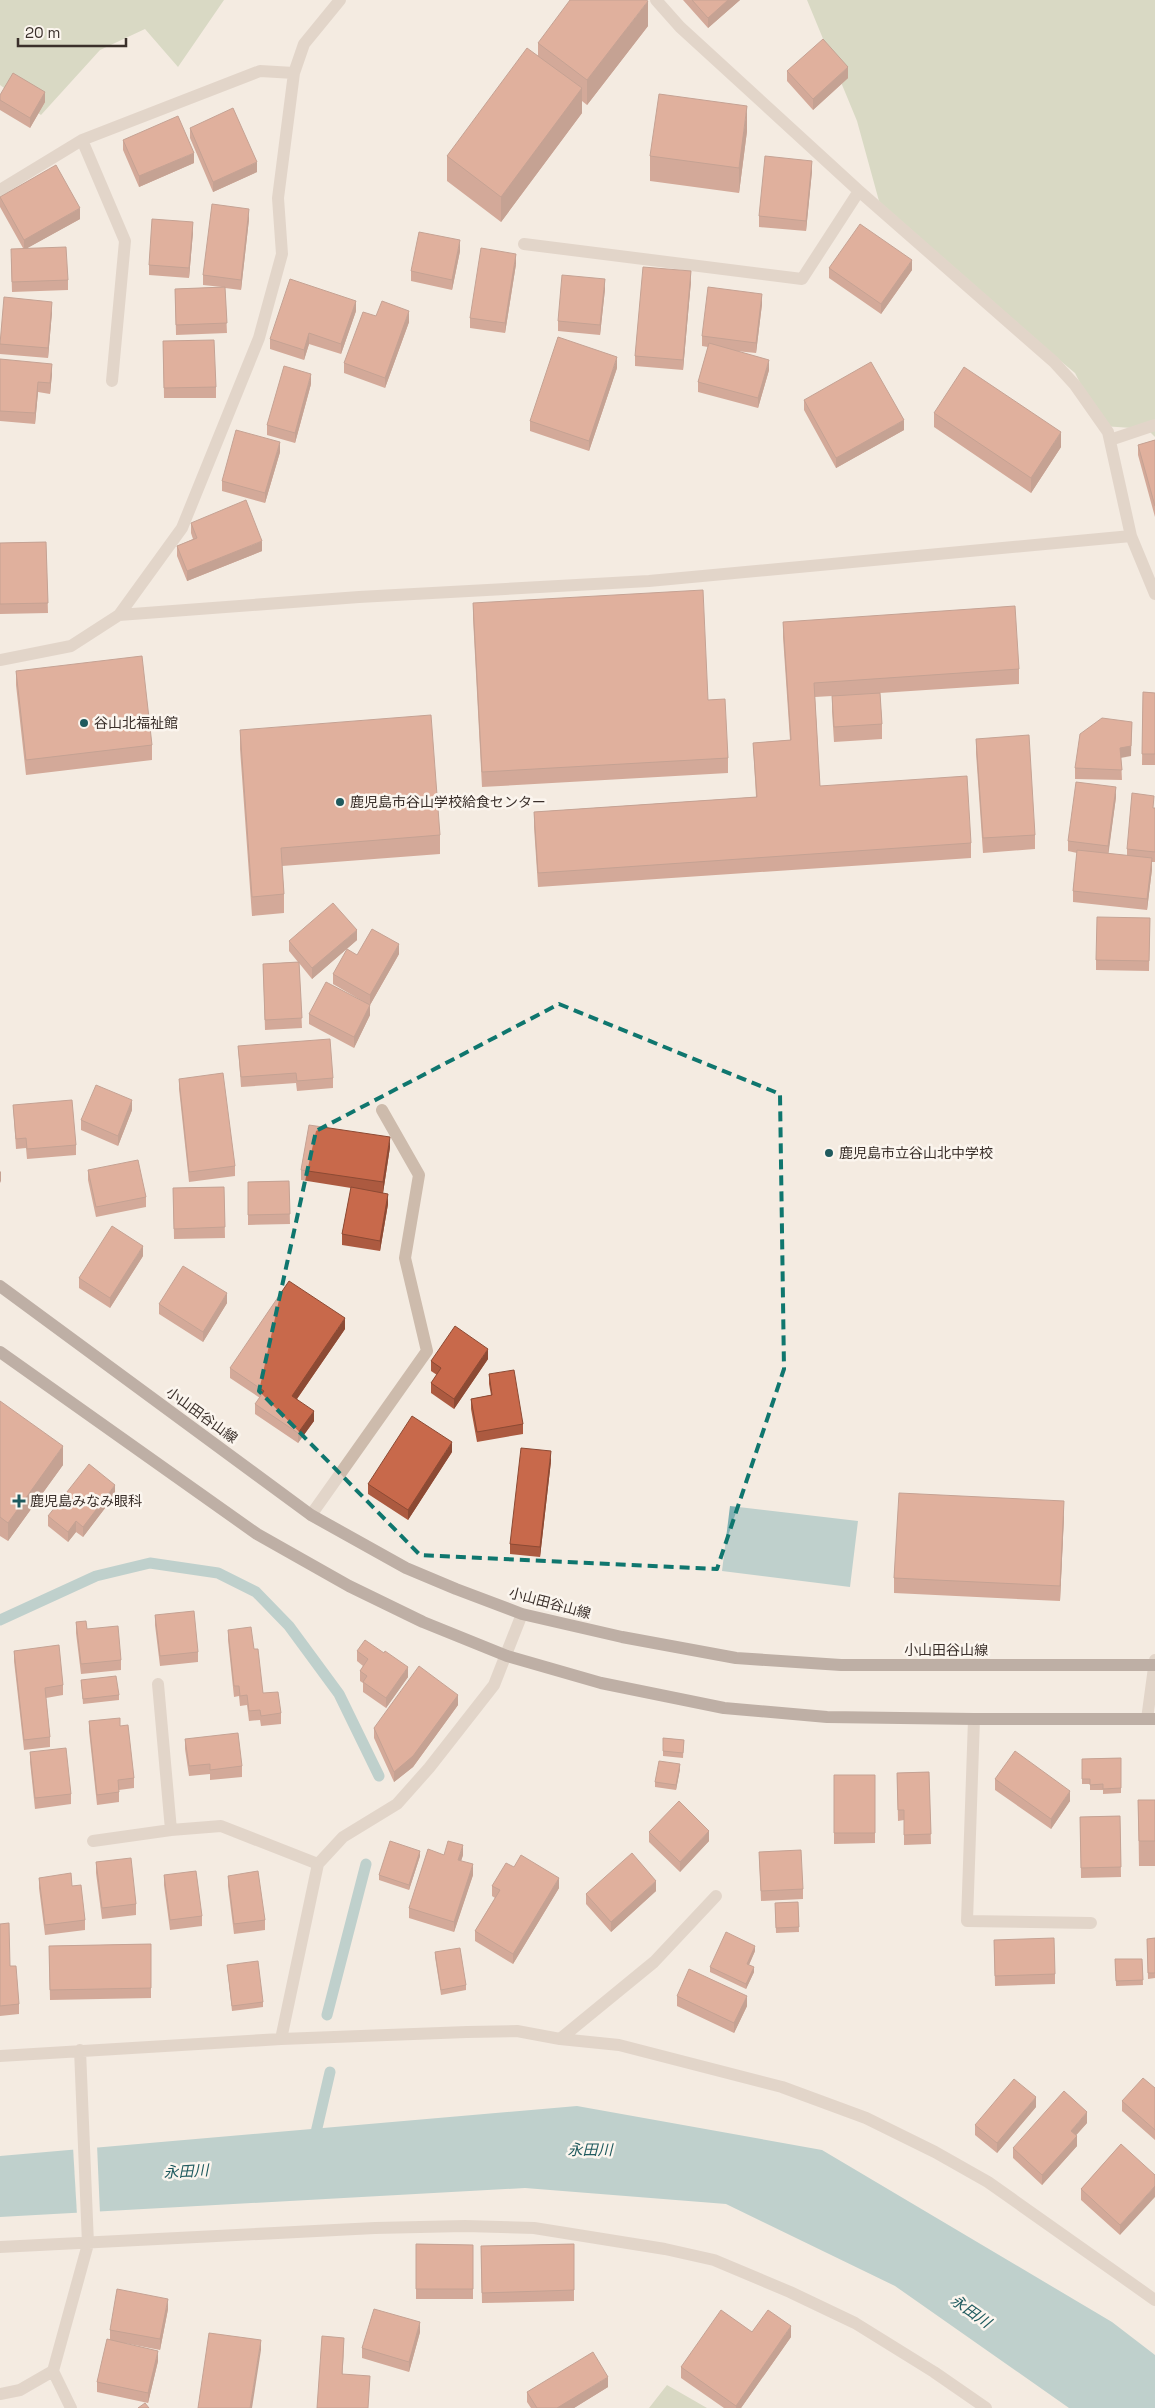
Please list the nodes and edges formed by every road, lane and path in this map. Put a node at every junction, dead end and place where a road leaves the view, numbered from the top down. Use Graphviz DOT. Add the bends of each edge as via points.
graph roads {
  1 [pos="340,0"];
  2 [pos="656,0"];
  3 [pos="294,73"];
  4 [pos="82,140"];
  5 [pos="0,190"];
  6 [pos="859,191"];
  7 [pos="524,244"];
  8 [pos="112,381"];
  9 [pos="1155,425"];
  10 [pos="1110,440"];
  11 [pos="1131,536"];
  12 [pos="1155,594"];
  13 [pos="119,615"];
  14 [pos="0,660"];
  15 [pos="382,1110"];
  16 [pos="0,1286"];
  17 [pos="0,1352"];
  18 [pos="311,1516"];
  19 [pos="522,1614"];
  20 [pos="508,1656"];
  21 [pos="1154,1664"];
  22 [pos="158,1684"];
  23 [pos="1151,1719"];
  24 [pos="974,1720"];
  25 [pos="171,1830"];
  26 [pos="93,1841"];
  27 [pos="318,1864"];
  28 [pos="716,1896"];
  29 [pos="1091,1923"];
  30 [pos="281,2039"];
  31 [pos="560,2039"];
  32 [pos="80,2050"];
  33 [pos="0,2056"];
  34 [pos="88,2244"];
  35 [pos="0,2248"];
  36 [pos="1155,2300"];
  37 [pos="53,2371"];
  38 [pos="0,2394"];
  39 [pos="71,2408"];
  40 [pos="986,2408"];
  1 -- 3 [label="street" via="304,44"];
  2 -- 6 [label="street" via="680,28"];
  3 -- 4 [label="street" via="260,71"];
  3 -- 13 [label="street" via="278,198 282,254 259,338 182,528"];
  4 -- 5 [label="street"];
  4 -- 8 [label="street" via="125,240"];
  6 -- 7 [label="street" via="802,279"];
  6 -- 10 [label="street" via="1054,362 1075,385 1108,432"];
  9 -- 10 [label="street"];
  10 -- 11 [label="street"];
  11 -- 12 [label="street"];
  11 -- 13 [label="street" via="649,581 359,597"];
  13 -- 14 [label="street" via="71,646"];
  15 -- 18 [label="street" via="419,1175 406,1258 427,1351"];
  16 -- 18 [label="main road, 小山田谷山線"];
  17 -- 20 [label="main road" via="257,1534 357,1590 423,1622"];
  18 -- 19 [label="main road, 小山田谷山線" via="406,1568"];
  19 -- 20 [label="street"];
  19 -- 21 [label="main road, 小山田谷山線" via="736,1658 841,1665"];
  20 -- 24 [label="main road" via="601,1683 724,1708 827,1717"];
  20 -- 27 [label="street" via="494,1686 398,1804 344,1837"];
  21 -- 23 [label="street"];
  22 -- 25 [label="street"];
  23 -- 24 [label="main road"];
  24 -- 29 [label="street" via="967,1921"];
  25 -- 26 [label="street"];
  25 -- 27 [label="street" via="221,1826"];
  27 -- 30 [label="street"];
  28 -- 31 [label="street" via="654,1962"];
  30 -- 31 [label="street" via="518,2031"];
  30 -- 32 [label="street"];
  31 -- 36 [label="street" via="619,2045 706,2066 782,2087 866,2118 988,2182"];
  32 -- 33 [label="street"];
  32 -- 34 [label="street"];
  34 -- 35 [label="street"];
  34 -- 37 [label="street"];
  34 -- 40 [label="street" via="465,2226 534,2228 665,2249 714,2260 855,2323"];
  37 -- 38 [label="street" via="20,2390"];
  37 -- 39 [label="street"];
}
